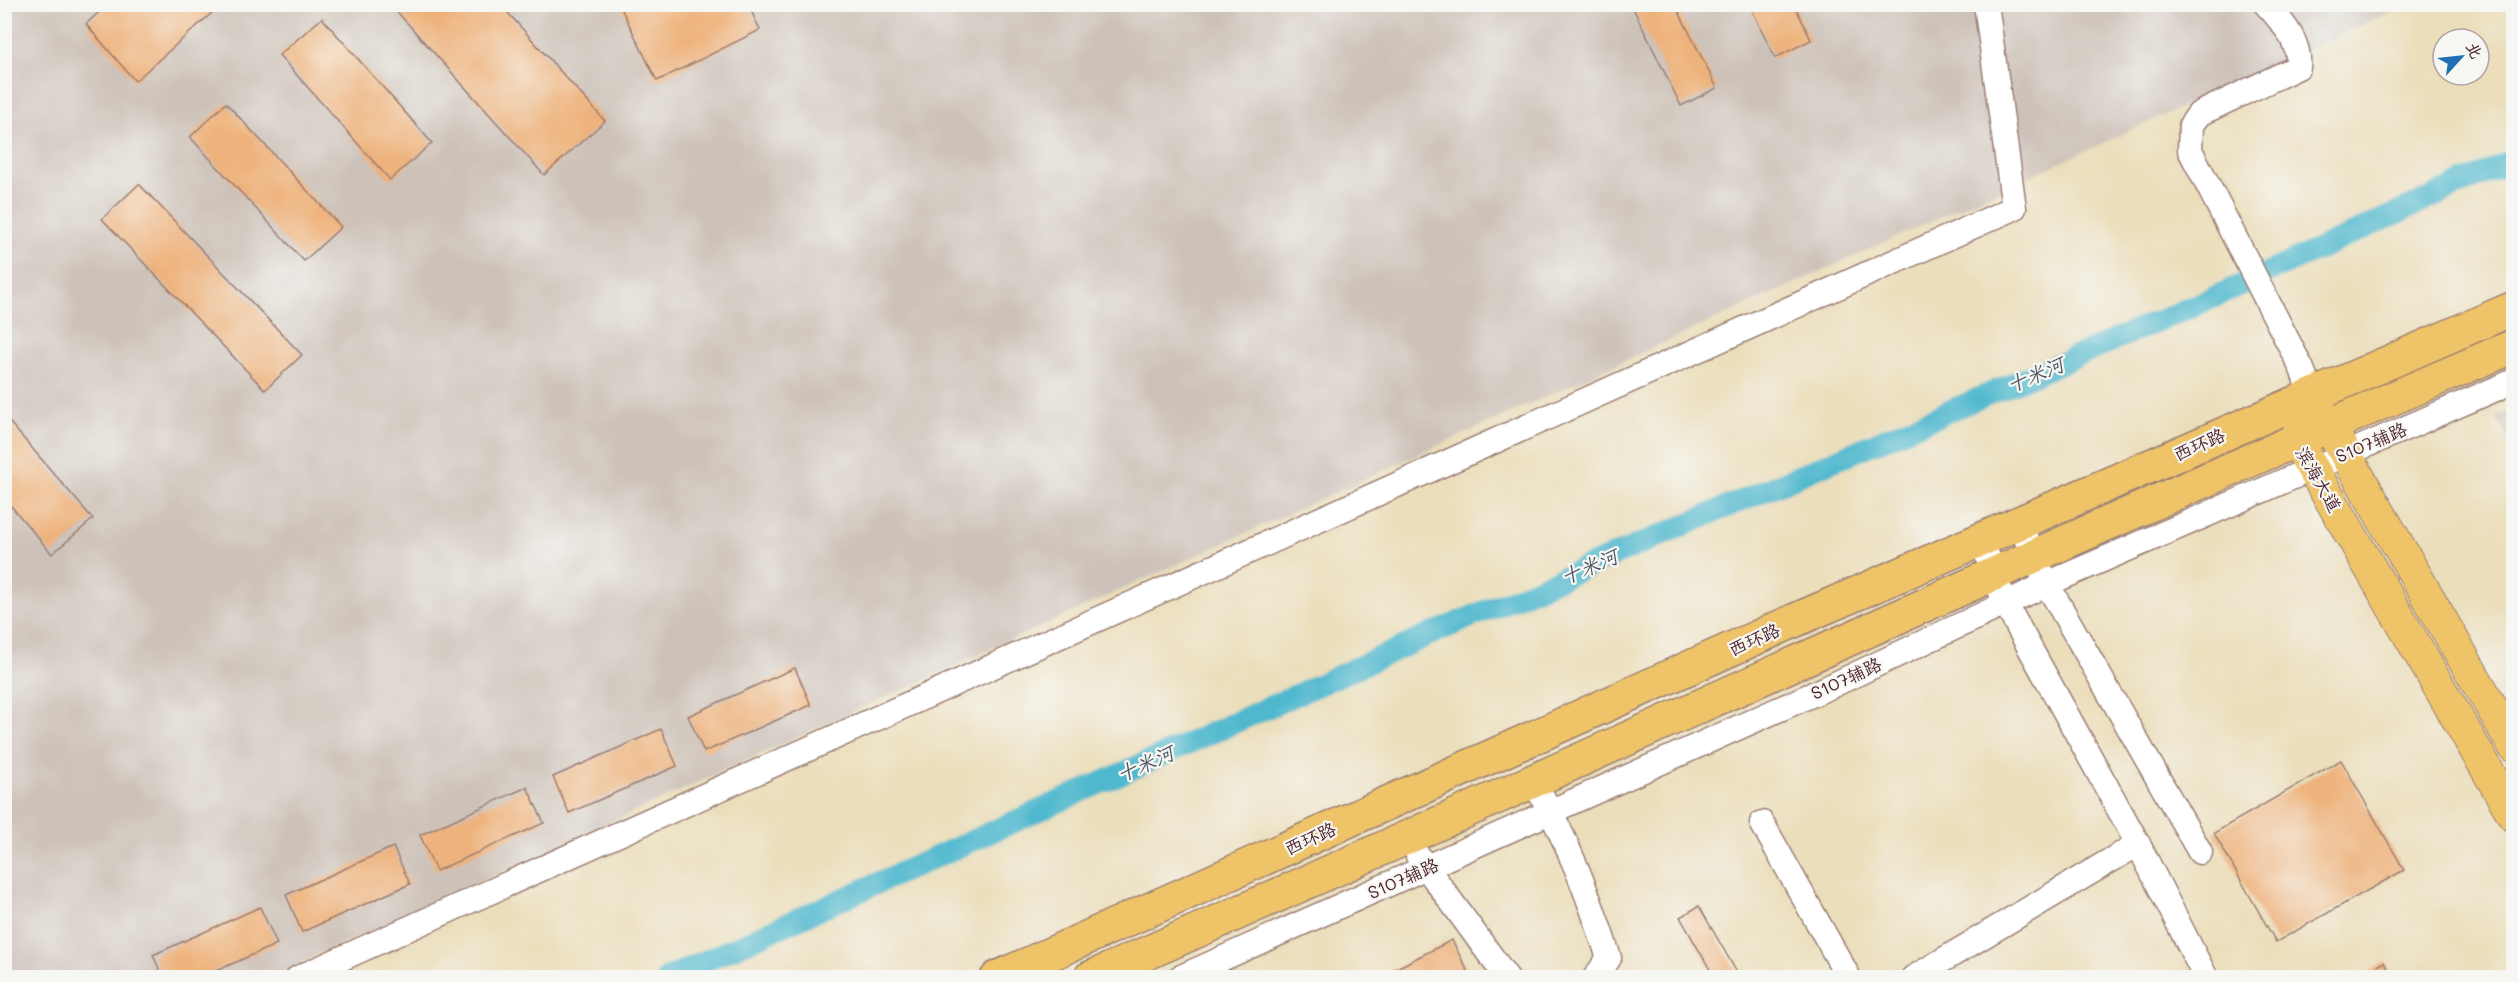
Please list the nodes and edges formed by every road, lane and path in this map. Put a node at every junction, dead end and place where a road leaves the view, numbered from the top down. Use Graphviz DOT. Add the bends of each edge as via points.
graph roads {
  1 [pos="1986,4"];
  2 [pos="2266,4"];
  3 [pos="2514,308"];
  4 [pos="2514,346"];
  5 [pos="2514,381"];
  6 [pos="2311,395"];
  7 [pos="2329,424"];
  8 [pos="2345,453"];
  9 [pos="2304,454"];
  10 [pos="2019,523"];
  11 [pos="1981,539"];
  12 [pos="2041,571"];
  13 [pos="2000,589"];
  14 [pos="2514,746"];
  15 [pos="1534,782"];
  16 [pos="1552,812"];
  17 [pos="2514,816"];
  18 [pos="1762,823"];
  19 [pos="1407,839"];
  20 [pos="2138,844"];
  21 [pos="2200,852"];
  22 [pos="1425,867"];
  23 [pos="298,978"];
  24 [pos="997,978"];
  25 [pos="1090,978"];
  26 [pos="1179,978"];
  27 [pos="1507,978"];
  28 [pos="1595,978"];
  29 [pos="1849,978"];
  30 [pos="1913,978"];
  31 [pos="2206,978"];
  1 -- 23 [label="street" via="2014,208"];
  2 -- 6 [label="street" via="2300,53 2298,67 2199,114 2191,125 2190,150 2302,369"];
  3 -- 6 [label="highway, 西环路"];
  4 -- 7 [label="highway, 西环路"];
  5 -- 8 [label="street, S107辅路"];
  6 -- 7 [label="main road, 滨海大道"];
  6 -- 9 [label="main road, 滨海大道"];
  6 -- 10 [label="highway, 西环路"];
  7 -- 8 [label="main road, 滨海大道"];
  7 -- 9 [label="highway, 西环路"];
  8 -- 9 [label="street, S107辅路"];
  8 -- 14 [label="main road, 滨海大道"];
  9 -- 12 [label="highway, 西环路"];
  9 -- 17 [label="main road, 滨海大道"];
  10 -- 11 [label="highway, 西环路"];
  10 -- 12 [label="street"];
  11 -- 13 [label="street"];
  11 -- 24 [label="highway, 西环路"];
  12 -- 13 [label="highway, 西环路"];
  12 -- 21 [label="street"];
  13 -- 15 [label="highway, 西环路"];
  13 -- 16 [label="street, S107辅路" via="1832,686"];
  13 -- 20 [label="street"];
  15 -- 16 [label="street"];
  15 -- 19 [label="highway, 西环路"];
  16 -- 22 [label="street, S107辅路"];
  16 -- 28 [label="street" via="1589,897 1609,958"];
  18 -- 29 [label="street"];
  19 -- 22 [label="street"];
  19 -- 25 [label="highway, 西环路"];
  20 -- 30 [label="street"];
  20 -- 31 [label="street"];
  22 -- 26 [label="street, S107辅路"];
  22 -- 27 [label="street"];
}
